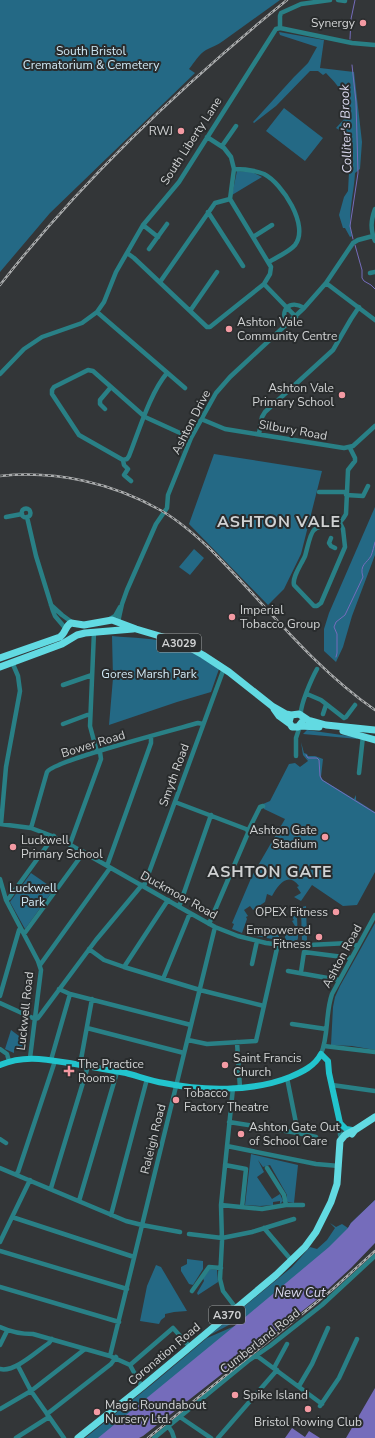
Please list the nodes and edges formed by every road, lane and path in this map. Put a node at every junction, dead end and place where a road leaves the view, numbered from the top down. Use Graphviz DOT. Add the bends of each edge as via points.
graph roads {
  1 [pos="330,0"];
  2 [pos="338,0"];
  3 [pos="345,1"];
  4 [pos="280,28"];
  5 [pos="375,45"];
  6 [pos="236,126"];
  7 [pos="207,137"];
  8 [pos="222,146"];
  9 [pos="234,168"];
  10 [pos="230,199"];
  11 [pos="375,209"];
  12 [pos="208,212"];
  13 [pos="167,224"];
  14 [pos="143,225"];
  15 [pos="272,225"];
  16 [pos="158,237"];
  17 [pos="253,237"];
  18 [pos="374,238"];
  19 [pos="149,249"];
  20 [pos="127,253"];
  21 [pos="269,262"];
  22 [pos="243,266"];
  23 [pos="217,272"];
  24 [pos="160,282"];
  25 [pos="326,283"];
  26 [pos="264,284"];
  27 [pos="359,307"];
  28 [pos="287,308"];
  29 [pos="304,308"];
  30 [pos="190,311"];
  31 [pos="97,312"];
  32 [pos="296,316"];
  33 [pos="375,320"];
  34 [pos="287,324"];
  35 [pos="167,373"];
  36 [pos="0,374"];
  37 [pos="111,387"];
  38 [pos="185,388"];
  39 [pos="105,409"];
  40 [pos="145,417"];
  41 [pos="201,419"];
  42 [pos="375,426"];
  43 [pos="259,434"];
  44 [pos="191,438"];
  45 [pos="350,448"];
  46 [pos="122,460"];
  47 [pos="131,481"];
  48 [pos="368,486"];
  49 [pos="319,492"];
  50 [pos="346,493"];
  51 [pos="22,514"];
  52 [pos="27,517"];
  53 [pos="6,518"];
  54 [pos="340,523"];
  55 [pos="331,538"];
  56 [pos="339,550"];
  57 [pos="122,604"];
  58 [pos="51,605"];
  59 [pos="109,620"];
  60 [pos="118,622"];
  61 [pos="75,623"];
  62 [pos="66,629"];
  63 [pos="136,629"];
  64 [pos="115,630"];
  65 [pos="94,632"];
  66 [pos="76,636"];
  67 [pos="0,658"];
  68 [pos="12,662"];
  69 [pos="0,666"];
  70 [pos="221,668"];
  71 [pos="317,669"];
  72 [pos="92,675"];
  73 [pos="63,685"];
  74 [pos="307,694"];
  75 [pos="302,703"];
  76 [pos="326,705"];
  77 [pos="355,705"];
  78 [pos="272,706"];
  79 [pos="322,714"];
  80 [pos="90,715"];
  81 [pos="292,715"];
  82 [pos="302,717"];
  83 [pos="63,724"];
  84 [pos="203,724"];
  85 [pos="290,724"];
  86 [pos="300,726"];
  87 [pos="375,732"];
  88 [pos="361,734"];
  89 [pos="151,737"];
  90 [pos="296,738"];
  91 [pos="375,740"];
  92 [pos="99,752"];
  93 [pos="296,756"];
  94 [pos="0,766"];
  95 [pos="6,767"];
  96 [pos="359,773"];
  97 [pos="175,802"];
  98 [pos="263,806"];
  99 [pos="211,815"];
  100 [pos="1,824"];
  101 [pos="31,828"];
  102 [pos="248,831"];
  103 [pos="54,836"];
  104 [pos="70,844"];
  105 [pos="84,852"];
  106 [pos="109,867"];
  107 [pos="0,879"];
  108 [pos="143,886"];
  109 [pos="6,900"];
  110 [pos="168,900"];
  111 [pos="178,906"];
  112 [pos="190,913"];
  113 [pos="375,915"];
  114 [pos="209,924"];
  115 [pos="215,926"];
  116 [pos="21,929"];
  117 [pos="24,934"];
  118 [pos="257,941"];
  119 [pos="278,944"];
  120 [pos="358,946"];
  121 [pos="89,949"];
  122 [pos="351,958"];
  123 [pos="252,964"];
  124 [pos="40,965"];
  125 [pos="124,967"];
  126 [pos="288,971"];
  127 [pos="300,972"];
  128 [pos="163,979"];
  129 [pos="339,980"];
  130 [pos="59,989"];
  131 [pos="200,990"];
  132 [pos="70,994"];
  133 [pos="0,996"];
  134 [pos="92,999"];
  135 [pos="0,1003"];
  136 [pos="264,1006"];
  137 [pos="35,1019"];
  138 [pos="292,1024"];
  139 [pos="191,1025"];
  140 [pos="87,1028"];
  141 [pos="326,1029"];
  142 [pos="188,1040"];
  143 [pos="237,1042"];
  144 [pos="324,1046"];
  145 [pos="0,1049"];
  146 [pos="375,1052"];
  147 [pos="184,1053"];
  148 [pos="321,1054"];
  149 [pos="30,1058"];
  150 [pos="10,1061"];
  151 [pos="53,1061"];
  152 [pos="0,1065"];
  153 [pos="80,1065"];
  154 [pos="88,1066"];
  155 [pos="117,1072"];
  156 [pos="287,1078"];
  157 [pos="147,1079"];
  158 [pos="177,1085"];
  159 [pos="332,1085"];
  160 [pos="233,1088"];
  161 [pos="240,1088"];
  162 [pos="375,1092"];
  163 [pos="375,1117"];
  164 [pos="229,1122"];
  165 [pos="340,1123"];
  166 [pos="354,1130"];
  167 [pos="298,1133"];
  168 [pos="340,1135"];
  169 [pos="316,1136"];
  170 [pos="0,1139"];
  171 [pos="6,1143"];
  172 [pos="227,1146"];
  173 [pos="225,1165"];
  174 [pos="339,1166"];
  175 [pos="0,1168"];
  176 [pos="267,1168"];
  177 [pos="16,1174"];
  178 [pos="30,1180"];
  179 [pos="51,1188"];
  180 [pos="79,1201"];
  181 [pos="221,1205"];
  182 [pos="286,1205"];
  183 [pos="303,1205"];
  184 [pos="242,1207"];
  185 [pos="111,1215"];
  186 [pos="12,1216"];
  187 [pos="294,1219"];
  188 [pos="142,1225"];
  189 [pos="264,1228"];
  190 [pos="180,1232"];
  191 [pos="190,1234"];
  192 [pos="222,1238"];
  193 [pos="0,1242"];
  194 [pos="0,1251"];
  195 [pos="134,1257"];
  196 [pos="375,1257"];
  197 [pos="292,1261"];
  198 [pos="221,1268"];
  199 [pos="0,1286"];
  200 [pos="127,1289"];
  201 [pos="192,1291"];
  202 [pos="236,1308"];
  203 [pos="119,1322"];
  204 [pos="0,1327"];
  205 [pos="328,1328"];
  206 [pos="7,1331"];
  207 [pos="52,1339"];
  208 [pos="357,1339"];
  209 [pos="287,1344"];
  210 [pos="0,1345"];
  211 [pos="190,1347"];
  212 [pos="85,1349"];
  213 [pos="110,1356"];
  214 [pos="257,1356"];
  215 [pos="116,1358"];
  216 [pos="130,1365"];
  217 [pos="18,1366"];
  218 [pos="0,1369"];
  219 [pos="275,1369"];
  220 [pos="299,1386"];
  221 [pos="142,1387"];
  222 [pos="31,1391"];
  223 [pos="0,1409"];
  224 [pos="48,1416"];
  225 [pos="180,1417"];
  226 [pos="168,1426"];
  227 [pos="16,1438"];
  228 [pos="64,1438"];
  229 [pos="78,1438"];
  230 [pos="154,1438"];
  231 [pos="174,1438"];
  232 [pos="211,1438"];
  233 [pos="218,1438"];
  1 -- 4 [label="street" via="302,4 281,13"];
  2 -- 3 [label="street"];
  4 -- 5 [label="street" via="352,43"];
  4 -- 7 [label="street, South Liberty Lane" via="276,29"];
  6 -- 8 [label="street"];
  7 -- 8 [label="street"];
  7 -- 14 [label="street, South Liberty Lane" via="179,182"];
  8 -- 9 [label="street" via="229,152"];
  9 -- 10 [label="street"];
  9 -- 21 [label="street" via="252,170 268,177 282,190 295,212 297,241"];
  10 -- 12 [label="street" via="216,202"];
  10 -- 17 [label="street"];
  11 -- 18 [label="street, Ashton Drive" via="371,222"];
  12 -- 22 [label="street"];
  12 -- 24 [label="street"];
  13 -- 16 [label="street"];
  14 -- 16 [label="street"];
  14 -- 20 [label="street, South Liberty Lane"];
  15 -- 17 [label="street"];
  16 -- 19 [label="street"];
  17 -- 21 [label="street"];
  18 -- 25 [label="street, Ashton Drive" via="353,243"];
  20 -- 24 [label="street"];
  20 -- 31 [label="street, South Liberty Lane"];
  21 -- 26 [label="street" via="271,270"];
  23 -- 30 [label="street"];
  24 -- 30 [label="street"];
  25 -- 27 [label="street"];
  25 -- 29 [label="street, Ashton Drive"];
  26 -- 28 [label="street"];
  26 -- 30 [label="street" via="210,327 205,326"];
  27 -- 33 [label="street"];
  27 -- 43 [label="street" via="333,350 264,412"];
  28 -- 29 [label="street" via="296,304"];
  28 -- 32 [label="street"];
  28 -- 34 [label="street" via="284,315"];
  29 -- 32 [label="street, Ashton Drive"];
  31 -- 35 [label="street"];
  31 -- 36 [label="street, South Liberty Lane" via="82,324 36,341 24,349"];
  32 -- 34 [label="street, Ashton Drive"];
  34 -- 41 [label="street, Ashton Drive" via="230,377 216,393"];
  35 -- 38 [label="street"];
  35 -- 40 [label="street" via="158,386"];
  37 -- 39 [label="street" via="100,400"];
  37 -- 40 [label="street"];
  37 -- 46 [label="street" via="88,370 54,387 52,394 79,435"];
  40 -- 44 [label="street"];
  40 -- 46 [label="street" via="129,456"];
  41 -- 43 [label="street, Silbury Road" via="225,429"];
  41 -- 44 [label="street, Ashton Drive"];
  42 -- 45 [label="street"];
  43 -- 45 [label="street, Silbury Road"];
  44 -- 57 [label="street, Ashton Drive" via="168,495 167,508 156,524"];
  45 -- 50 [label="street" via="355,460 348,470"];
  46 -- 47 [label="street" via="128,469 124,475"];
  48 -- 50 [label="street" via="363,496"];
  49 -- 50 [label="street"];
  50 -- 54 [label="street" via="346,514"];
  51 -- 52 [label="street" via="23,517"];
  51 -- 52 [label="street" via="22,510 28,509 30,513"];
  51 -- 53 [label="street"];
  52 -- 58 [label="street"];
  54 -- 56 [label="street" via="345,548"];
  54 -- 56 [label="street" via="335,526 319,527 311,532 308,548 293,581 312,605 317,606 321,603"];
  55 -- 56 [label="street" via="329,543"];
  57 -- 59 [label="street"];
  57 -- 60 [label="street, Ashton Drive"];
  58 -- 61 [label="street"];
  58 -- 62 [label="street" via="55,616"];
  59 -- 60 [label="highway, A3029"];
  59 -- 61 [label="highway, A3029" via="84,625"];
  60 -- 63 [label="highway, A3029"];
  60 -- 64 [label="highway" via="118,628"];
  61 -- 62 [label="highway" via="68,624"];
  61 -- 66 [label="highway" via="80,629"];
  62 -- 66 [label="highway" via="68,635"];
  62 -- 67 [label="highway" via="60,637"];
  63 -- 64 [label="highway, A3029"];
  63 -- 70 [label="highway, A3029" via="187,646"];
  64 -- 65 [label="highway, A3029"];
  65 -- 66 [label="highway, A3029"];
  65 -- 72 [label="street"];
  66 -- 68 [label="highway, A3029" via="62,644"];
  68 -- 69 [label="highway, A3029"];
  68 -- 95 [label="street" via="18,676 20,691"];
  70 -- 78 [label="highway, A3029"];
  70 -- 84 [label="street, Smyth Road"];
  71 -- 74 [label="street"];
  72 -- 73 [label="street"];
  72 -- 80 [label="street"];
  74 -- 75 [label="street"];
  74 -- 76 [label="street"];
  75 -- 81 [label="street"];
  75 -- 82 [label="street"];
  76 -- 77 [label="street" via="345,718"];
  76 -- 79 [label="street"];
  78 -- 81 [label="highway, A3029"];
  78 -- 85 [label="highway, A3029" via="279,716"];
  80 -- 83 [label="street"];
  80 -- 92 [label="street" via="90,726"];
  81 -- 82 [label="highway, A3029"];
  81 -- 85 [label="highway" via="289,719"];
  82 -- 86 [label="highway"];
  82 -- 88 [label="highway, A3029"];
  84 -- 89 [label="street, Bower Road" via="198,723"];
  84 -- 97 [label="street, Smyth Road"];
  85 -- 86 [label="highway, A3029" via="294,727"];
  85 -- 90 [label="street"];
  86 -- 88 [label="highway, A3029"];
  86 -- 90 [label="street"];
  87 -- 88 [label="highway, A3029"];
  88 -- 91 [label="highway, A3029"];
  88 -- 96 [label="street"];
  89 -- 92 [label="street, Bower Road"];
  89 -- 106 [label="street"];
  90 -- 93 [label="street"];
  92 -- 101 [label="street, Bower Road" via="48,770"];
  92 -- 104 [label="street" via="101,759"];
  94 -- 95 [label="street"];
  95 -- 100 [label="street"];
  97 -- 99 [label="street"];
  97 -- 108 [label="street, Smyth Road"];
  98 -- 102 [label="street" via="260,807"];
  99 -- 102 [label="street"];
  99 -- 111 [label="street"];
  100 -- 101 [label="street, Duckmoor Road"];
  101 -- 103 [label="street, Duckmoor Road"];
  102 -- 114 [label="street"];
  103 -- 104 [label="street, Duckmoor Road"];
  103 -- 109 [label="street"];
  104 -- 105 [label="street, Duckmoor Road"];
  105 -- 106 [label="street, Duckmoor Road"];
  105 -- 117 [label="street"];
  106 -- 108 [label="street, Duckmoor Road"];
  106 -- 124 [label="street"];
  107 -- 109 [label="street, Luckwell Road"];
  108 -- 110 [label="street, Duckmoor Road"];
  108 -- 121 [label="street, Smyth Road"];
  109 -- 116 [label="street, Luckwell Road"];
  110 -- 111 [label="street, Duckmoor Road"];
  110 -- 125 [label="street"];
  111 -- 112 [label="street, Duckmoor Road"];
  112 -- 114 [label="street, Duckmoor Road"];
  112 -- 128 [label="street"];
  113 -- 120 [label="street, Ashton Road"];
  114 -- 115 [label="street, Duckmoor Road"];
  115 -- 118 [label="street, Duckmoor Road"];
  115 -- 131 [label="street, Raleigh Road"];
  116 -- 117 [label="street, Luckwell Road"];
  116 -- 133 [label="street"];
  117 -- 124 [label="street, Luckwell Road"];
  118 -- 119 [label="street, Duckmoor Road"];
  118 -- 123 [label="street"];
  119 -- 120 [label="street, Duckmoor Road" via="349,942"];
  119 -- 136 [label="street"];
  120 -- 122 [label="street, Ashton Road"];
  121 -- 125 [label="street" via="104,960"];
  121 -- 130 [label="street, Smyth Road"];
  122 -- 127 [label="street" via="304,952"];
  122 -- 129 [label="street, Ashton Road"];
  124 -- 137 [label="street, Luckwell Road"];
  125 -- 128 [label="street"];
  126 -- 127 [label="street"];
  127 -- 129 [label="street"];
  128 -- 131 [label="street"];
  129 -- 141 [label="street, Ashton Road" via="331,997"];
  130 -- 132 [label="street"];
  130 -- 137 [label="street, Smyth Road"];
  131 -- 136 [label="street"];
  131 -- 139 [label="street, Raleigh Road"];
  132 -- 134 [label="street"];
  132 -- 151 [label="street"];
  134 -- 139 [label="street"];
  134 -- 140 [label="street"];
  135 -- 137 [label="street"];
  136 -- 143 [label="street" via="256,1041"];
  137 -- 149 [label="street, Luckwell Road"];
  138 -- 141 [label="street"];
  139 -- 142 [label="street, Raleigh Road"];
  140 -- 147 [label="street"];
  140 -- 153 [label="street"];
  141 -- 144 [label="street, Ashton Road"];
  142 -- 143 [label="street" via="207,1044"];
  142 -- 147 [label="street, Raleigh Road"];
  143 -- 161 [label="street"];
  144 -- 146 [label="street"];
  144 -- 148 [label="street, Ashton Road"];
  145 -- 150 [label="street" via="7,1054"];
  147 -- 158 [label="street, Raleigh Road"];
  148 -- 156 [label="main road" via="312,1065"];
  148 -- 159 [label="main road" via="328,1060"];
  149 -- 150 [label="main road"];
  149 -- 151 [label="main road"];
  150 -- 152 [label="main road"];
  151 -- 153 [label="main road"];
  151 -- 177 [label="street"];
  153 -- 154 [label="main road"];
  154 -- 155 [label="main road"];
  154 -- 179 [label="street"];
  155 -- 157 [label="main road"];
  155 -- 180 [label="street"];
  156 -- 161 [label="main road"];
  156 -- 167 [label="street"];
  157 -- 158 [label="main road"];
  157 -- 185 [label="street"];
  158 -- 160 [label="main road"];
  158 -- 188 [label="street, Raleigh Road"];
  159 -- 162 [label="street"];
  159 -- 165 [label="main road"];
  160 -- 161 [label="main road"];
  160 -- 164 [label="street"];
  163 -- 166 [label="highway, Coronation Road"];
  164 -- 167 [label="street"];
  164 -- 172 [label="street"];
  165 -- 166 [label="main road" via="346,1129"];
  165 -- 168 [label="street"];
  166 -- 174 [label="highway, Coronation Road / A370" via="340,1144"];
  167 -- 169 [label="street"];
  170 -- 171 [label="street"];
  172 -- 173 [label="street"];
  172 -- 174 [label="street" via="316,1164"];
  173 -- 181 [label="street"];
  173 -- 184 [label="street" via="246,1169"];
  174 -- 197 [label="highway, Coronation Road / A370" via="337,1184 325,1217"];
  175 -- 177 [label="street"];
  176 -- 182 [label="street" via="284,1195"];
  177 -- 178 [label="street"];
  178 -- 179 [label="street"];
  178 -- 186 [label="street"];
  179 -- 180 [label="street"];
  180 -- 185 [label="street"];
  181 -- 184 [label="street"];
  181 -- 192 [label="street"];
  182 -- 183 [label="street"];
  182 -- 184 [label="street" via="263,1209"];
  185 -- 188 [label="street"];
  186 -- 193 [label="street"];
  186 -- 195 [label="street"];
  187 -- 189 [label="street"];
  188 -- 190 [label="street"];
  188 -- 195 [label="street, Raleigh Road"];
  189 -- 192 [label="street"];
  189 -- 197 [label="street"];
  191 -- 192 [label="street"];
  192 -- 198 [label="street"];
  194 -- 200 [label="street"];
  195 -- 200 [label="street, Raleigh Road"];
  196 -- 214 [label="street, Cumberland Road" via="322,1305"];
  197 -- 202 [label="highway, Coronation Road / A370"];
  198 -- 201 [label="street" via="209,1267"];
  198 -- 202 [label="street" via="223,1291"];
  199 -- 203 [label="street"];
  200 -- 203 [label="street, Raleigh Road"];
  202 -- 211 [label="highway, Coronation Road / A370"];
  203 -- 213 [label="street, Raleigh Road"];
  204 -- 206 [label="street"];
  205 -- 220 [label="street"];
  206 -- 207 [label="street"];
  206 -- 210 [label="street"];
  207 -- 212 [label="street"];
  207 -- 217 [label="street"];
  208 -- 220 [label="street" via="339,1377 321,1405"];
  209 -- 219 [label="street"];
  211 -- 216 [label="street" via="173,1328"];
  211 -- 221 [label="highway, Coronation Road / A370"];
  212 -- 213 [label="street"];
  212 -- 222 [label="street"];
  213 -- 215 [label="street"];
  214 -- 219 [label="street"];
  214 -- 225 [label="street, Cumberland Road"];
  215 -- 216 [label="street"];
  215 -- 224 [label="street"];
  216 -- 221 [label="street"];
  217 -- 218 [label="street"];
  217 -- 222 [label="street"];
  219 -- 220 [label="street"];
  219 -- 233 [label="street"];
  221 -- 229 [label="highway, Coronation Road / A370"];
  222 -- 223 [label="street"];
  222 -- 224 [label="street"];
  224 -- 227 [label="street"];
  224 -- 228 [label="street"];
  225 -- 226 [label="street, Cumberland Road"];
  225 -- 232 [label="street"];
  226 -- 230 [label="street, Cumberland Road"];
  226 -- 231 [label="street"];
}
